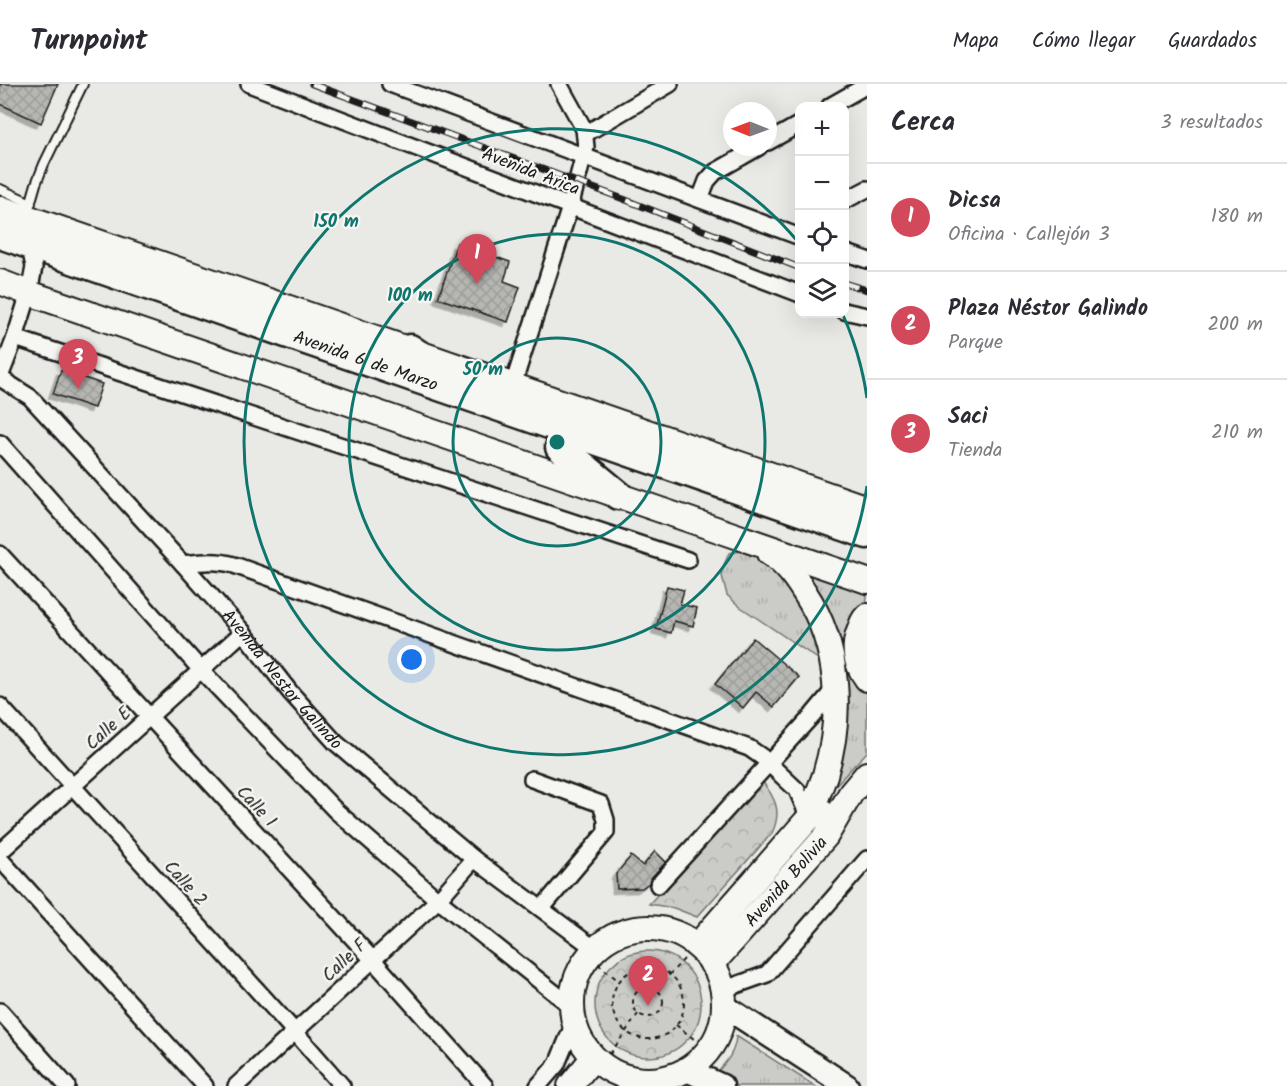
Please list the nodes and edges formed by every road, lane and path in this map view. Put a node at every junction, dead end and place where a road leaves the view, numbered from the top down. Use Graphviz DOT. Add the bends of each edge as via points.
graph roads {
  1 [pos="83,84"];
  2 [pos="249,84"];
  3 [pos="559,84"];
  4 [pos="670,84"];
  5 [pos="394,85"];
  6 [pos="867,85"];
  7 [pos="837,102"];
  8 [pos="795,127"];
  9 [pos="585,134"];
  10 [pos="777,137"];
  11 [pos="584,156"];
  12 [pos="743,156"];
  13 [pos="0,189"];
  14 [pos="867,189"];
  15 [pos="849,198"];
  16 [pos="700,199"];
  17 [pos="570,207"];
  18 [pos="0,208"];
  19 [pos="0,234"];
  20 [pos="795,235"];
  21 [pos="30,245"];
  22 [pos="849,254"];
  23 [pos="0,255"];
  24 [pos="867,260"];
  25 [pos="0,282"];
  26 [pos="795,292"];
  27 [pos="849,312"];
  28 [pos="867,316"];
  29 [pos="15,338"];
  30 [pos="410,349"];
  31 [pos="0,378"];
  32 [pos="513,386"];
  33 [pos="486,402"];
  34 [pos="0,443"];
  35 [pos="560,447"];
  36 [pos="618,495"];
  37 [pos="867,508"];
  38 [pos="867,534"];
  39 [pos="746,539"];
  40 [pos="867,553"];
  41 [pos="0,554"];
  42 [pos="688,560"];
  43 [pos="183,564"];
  44 [pos="867,581"];
  45 [pos="867,616"];
  46 [pos="243,632"];
  47 [pos="201,670"];
  48 [pos="867,679"];
  49 [pos="835,688"];
  50 [pos="0,706"];
  51 [pos="149,717"];
  52 [pos="768,762"];
  53 [pos="867,774"];
  54 [pos="532,779"];
  55 [pos="72,787"];
  56 [pos="859,788"];
  57 [pos="809,818"];
  58 [pos="0,852"];
  59 [pos="474,858"];
  60 [pos="0,859"];
  61 [pos="867,859"];
  62 [pos="658,885"];
  63 [pos="438,900"];
  64 [pos="542,908"];
  65 [pos="592,953"];
  66 [pos="705,955"];
  67 [pos="373,960"];
  68 [pos="670,974"];
  69 [pos="619,981"];
  70 [pos="658,990"];
  71 [pos="723,998"];
  72 [pos="0,1011"];
  73 [pos="573,1014"];
  74 [pos="638,1014"];
  75 [pos="676,1025"];
  76 [pos="626,1031"];
  77 [pos="295,1032"];
  78 [pos="708,1050"];
  79 [pos="687,1070"];
  80 [pos="605,1071"];
  81 [pos="67,1086"];
  82 [pos="205,1086"];
  83 [pos="236,1086"];
  84 [pos="342,1086"];
  85 [pos="485,1086"];
  86 [pos="538,1086"];
  87 [pos="570,1086"];
  88 [pos="722,1086"];
  89 [pos="847,1086"];
  1 -- 21 [label="lane" via="45,164"];
  2 -- 17 [label="street, Avenida Arica"];
  3 -- 9 [label="street"];
  4 -- 9 [label="street"];
  5 -- 11 [label="street, Avenida Arica"];
  6 -- 7 [label="street"];
  8 -- 10 [label="street"];
  9 -- 11 [label="street"];
  11 -- 16 [label="street, Avenida Arica"];
  11 -- 17 [label="street"];
  12 -- 16 [label="street" via="715,172 706,182"];
  13 -- 21 [label="lane"];
  14 -- 15 [label="street"];
  16 -- 20 [label="street, Avenida Arica"];
  17 -- 26 [label="street, Avenida Arica"];
  17 -- 32 [label="street"];
  18 -- 21 [label="main road, Avenida 6 de Marzo"];
  19 -- 21 [label="highway, Avenida 6 de Marzo"];
  21 -- 23 [label="highway, Avenida 6 de Marzo"];
  21 -- 25 [label="main road, Avenida 6 de Marzo"];
  21 -- 29 [label="street"];
  21 -- 30 [label="main road, Avenida 6 de Marzo"];
  21 -- 33 [label="highway, Avenida 6 de Marzo"];
  21 -- 35 [label="highway, Avenida 6 de Marzo"];
  21 -- 36 [label="main road, Avenida 6 de Marzo"];
  22 -- 24 [label="street"];
  27 -- 28 [label="street"];
  29 -- 31 [label="street"];
  29 -- 42 [label="street"];
  30 -- 32 [label="main road, Avenida 6 de Marzo"];
  30 -- 33 [label="highway"];
  31 -- 43 [label="street, Avenida Nestor Galindo" via="30,397"];
  32 -- 37 [label="main road, Avenida 6 de Marzo"];
  33 -- 38 [label="highway, Avenida 6 de Marzo"];
  34 -- 47 [label="street"];
  35 -- 36 [label="highway"];
  35 -- 40 [label="highway, Avenida 6 de Marzo"];
  36 -- 39 [label="main road, Avenida 6 de Marzo"];
  39 -- 44 [label="main road, Avenida 6 de Marzo"];
  39 -- 49 [label="main road" via="789,569 811,601 832,658"];
  41 -- 51 [label="street, Calle 1"];
  43 -- 46 [label="street, Avenida Nestor Galindo"];
  43 -- 52 [label="street" via="209,561 234,565 749,748"];
  45 -- 48 [label="main road" via="857,636 855,654"];
  46 -- 47 [label="street, Calle E"];
  46 -- 59 [label="street, Avenida Nestor Galindo" via="336,743"];
  47 -- 51 [label="street, Calle E"];
  47 -- 63 [label="street" via="336,811"];
  49 -- 52 [label="street"];
  49 -- 57 [label="main road" via="833,737"];
  50 -- 55 [label="street, Calle 2"];
  51 -- 55 [label="street, Calle E"];
  51 -- 67 [label="street, Calle 1"];
  52 -- 57 [label="street" via="797,790"];
  52 -- 62 [label="street"];
  53 -- 56 [label="main road, Avenida Bolivia"];
  54 -- 64 [label="street" via="601,804 606,820 606,832"];
  55 -- 58 [label="street, Calle E"];
  55 -- 77 [label="street, Calle 2"];
  56 -- 57 [label="main road, Avenida Bolivia"];
  56 -- 66 [label="main road, Avenida Bolivia" via="826,836"];
  57 -- 66 [label="main road, Avenida Bolivia"];
  59 -- 63 [label="street, Calle F"];
  59 -- 64 [label="street, Avenida Nestor Galindo"];
  60 -- 82 [label="street"];
  61 -- 71 [label="street" via="766,974"];
  63 -- 67 [label="street, Calle F"];
  63 -- 73 [label="street"];
  64 -- 65 [label="street, Avenida Nestor Galindo"];
  65 -- 66 [label="main road" via="613,936 657,928 679,934"];
  65 -- 69 [label="path"];
  65 -- 73 [label="main road" via="573,988"];
  66 -- 71 [label="main road" via="718,976"];
  67 -- 77 [label="street, Calle F"];
  67 -- 85 [label="street, Calle 1"];
  68 -- 69 [label="path" via="660,969 637,968"];
  68 -- 70 [label="path"];
  68 -- 75 [label="path" via="682,993 681,1016"];
  69 -- 76 [label="path" via="612,1002 618,1023"];
  70 -- 74 [label="path" via="648,987 638,991 633,1000"];
  70 -- 74 [label="path" via="663,998 660,1012 652,1018"];
  71 -- 78 [label="main road" via="722,1022"];
  71 -- 89 [label="street"];
  72 -- 81 [label="street"];
  73 -- 80 [label="main road" via="580,1039"];
  73 -- 86 [label="street" via="557,1064"];
  74 -- 76 [label="path"];
  75 -- 76 [label="path" via="668,1033 646,1039"];
  75 -- 78 [label="path"];
  76 -- 80 [label="path"];
  77 -- 83 [label="street, Calle F"];
  77 -- 84 [label="street, Calle 2"];
  78 -- 79 [label="main road"];
  79 -- 80 [label="main road" via="653,1080 634,1080"];
  79 -- 88 [label="street"];
  80 -- 87 [label="main road"];
}
